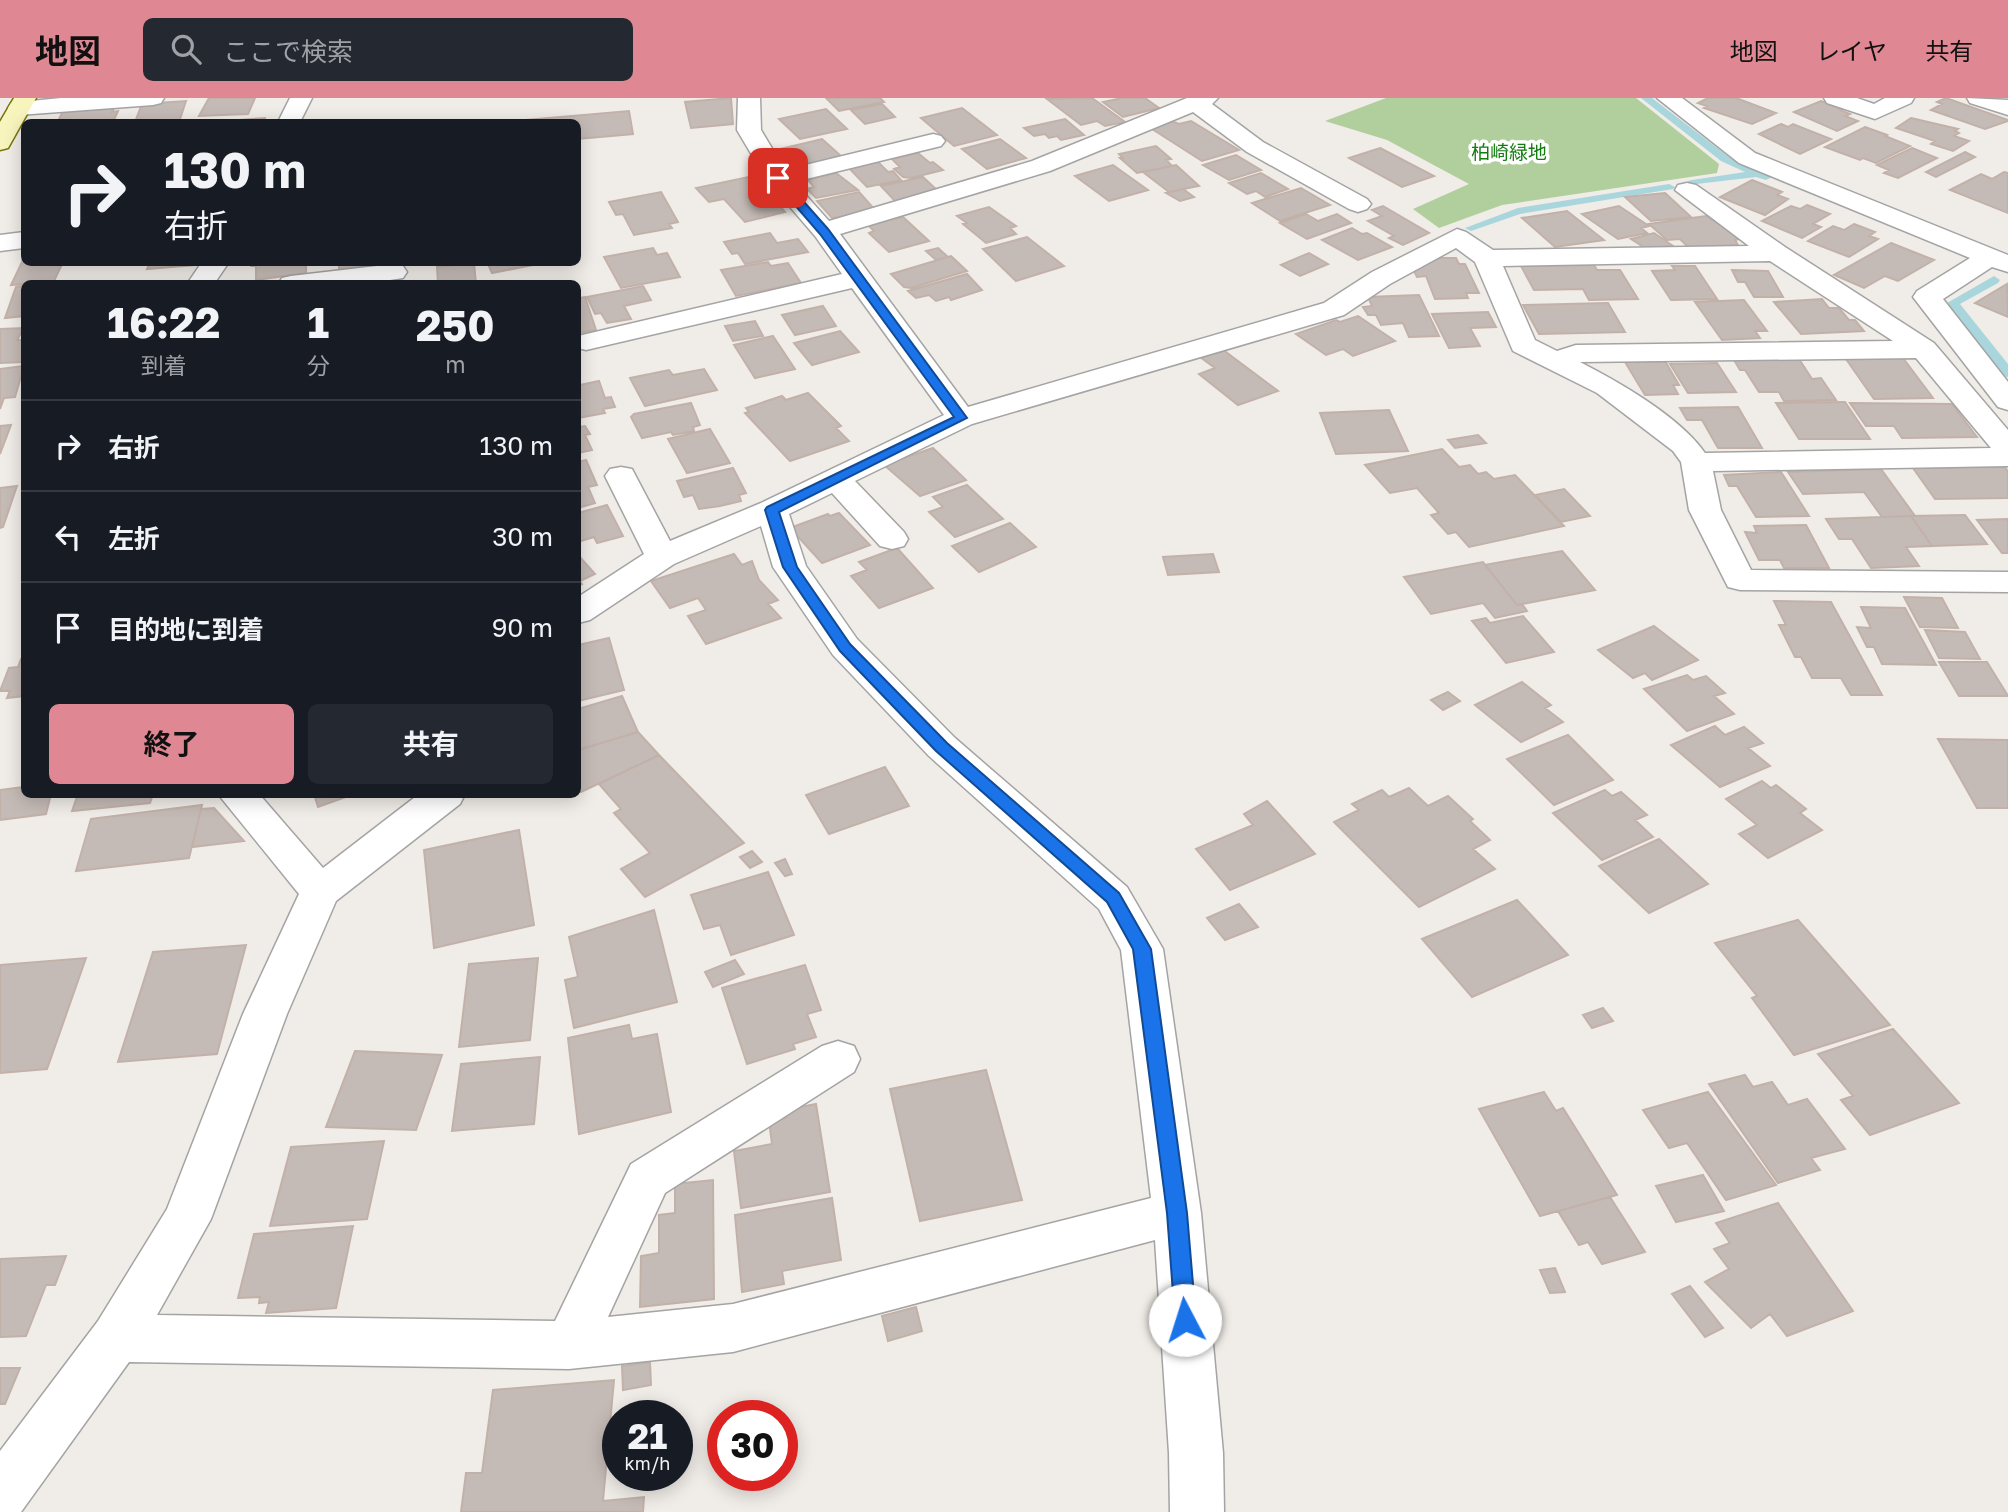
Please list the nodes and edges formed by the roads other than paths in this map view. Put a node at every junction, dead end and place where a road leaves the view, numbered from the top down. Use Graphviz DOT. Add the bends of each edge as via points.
graph roads {
  1 [pos="153,98"];
  2 [pos="301,98"];
  3 [pos="749,98"];
  4 [pos="1668,98"];
  5 [pos="1835,98"];
  6 [pos="1903,98"];
  7 [pos="1979,98"];
  8 [pos="1202,100"];
  9 [pos="22,103"];
  10 [pos="2008,108"];
  11 [pos="290,119"];
  12 [pos="933,141"];
  13 [pos="0,143"];
  14 [pos="778,178"];
  15 [pos="1687,190"];
  16 [pos="1358,204"];
  17 [pos="824,231"];
  18 [pos="21,240"];
  19 [pos="0,243"];
  20 [pos="1776,253"];
  21 [pos="1487,258"];
  22 [pos="1999,260"];
  23 [pos="394,272"];
  24 [pos="859,278"];
  25 [pos="325,280"];
  26 [pos="1927,297"];
  27 [pos="1884,323"];
  28 [pos="586,342"];
  29 [pos="1924,349"];
  30 [pos="1556,362"];
  31 [pos="2008,401"];
  32 [pos="961,418"];
  33 [pos="2008,449"];
  34 [pos="2008,457"];
  35 [pos="1696,462"];
  36 [pos="621,476"];
  37 [pos="836,479"];
  38 [pos="772,510"];
  39 [pos="892,539"];
  40 [pos="662,557"];
  41 [pos="2008,582"];
  42 [pos="581,610"];
  43 [pos="240,798"];
  44 [pos="441,798"];
  45 [pos="320,892"];
  46 [pos="838,1059"];
  47 [pos="1177,1213"];
  48 [pos="116,1339"];
  49 [pos="569,1345"];
  50 [pos="0,1496"];
  51 [pos="1197,1512"];
  1 -- 9 [label="street"];
  2 -- 11 [label="street"];
  3 -- 14 [label="street" via="749,130"];
  4 -- 22 [label="street" via="1747,158"];
  5 -- 6 [label="street" via="1875,112"];
  7 -- 10 [label="street"];
  8 -- 16 [label="street" via="1255,147"];
  8 -- 17 [label="street" via="1041,166"];
  9 -- 13 [label="street"];
  12 -- 14 [label="street"];
  14 -- 17 [label="street"];
  15 -- 20 [label="street"];
  17 -- 24 [label="street"];
  18 -- 19 [label="street"];
  20 -- 21 [label="street"];
  20 -- 27 [label="street"];
  21 -- 30 [label="street" via="1523,345"];
  21 -- 32 [label="street" via="1457,237 1335,309"];
  22 -- 26 [label="street"];
  23 -- 25 [label="street"];
  24 -- 28 [label="street"];
  24 -- 32 [label="street"];
  26 -- 27 [label="street"];
  26 -- 31 [label="street"];
  27 -- 29 [label="street"];
  29 -- 30 [label="street" via="1576,354"];
  29 -- 33 [label="street"];
  30 -- 35 [label="street" via="1606,387 1684,446"];
  32 -- 37 [label="street"];
  34 -- 35 [label="street"];
  35 -- 41 [label="street" via="1706,510 1740,580"];
  36 -- 40 [label="street"];
  37 -- 38 [label="street"];
  37 -- 39 [label="street"];
  38 -- 40 [label="street"];
  38 -- 47 [label="street" via="790,567 845,647 942,747 1119,908 1142,949"];
  40 -- 42 [label="street"];
  43 -- 45 [label="street"];
  44 -- 45 [label="street"];
  45 -- 48 [label="street" via="265,1014 187,1219"];
  46 -- 49 [label="street" via="648,1179"];
  47 -- 49 [label="street" via="733,1328"];
  47 -- 51 [label="street"];
  48 -- 49 [label="street"];
  48 -- 50 [label="street"];
}
